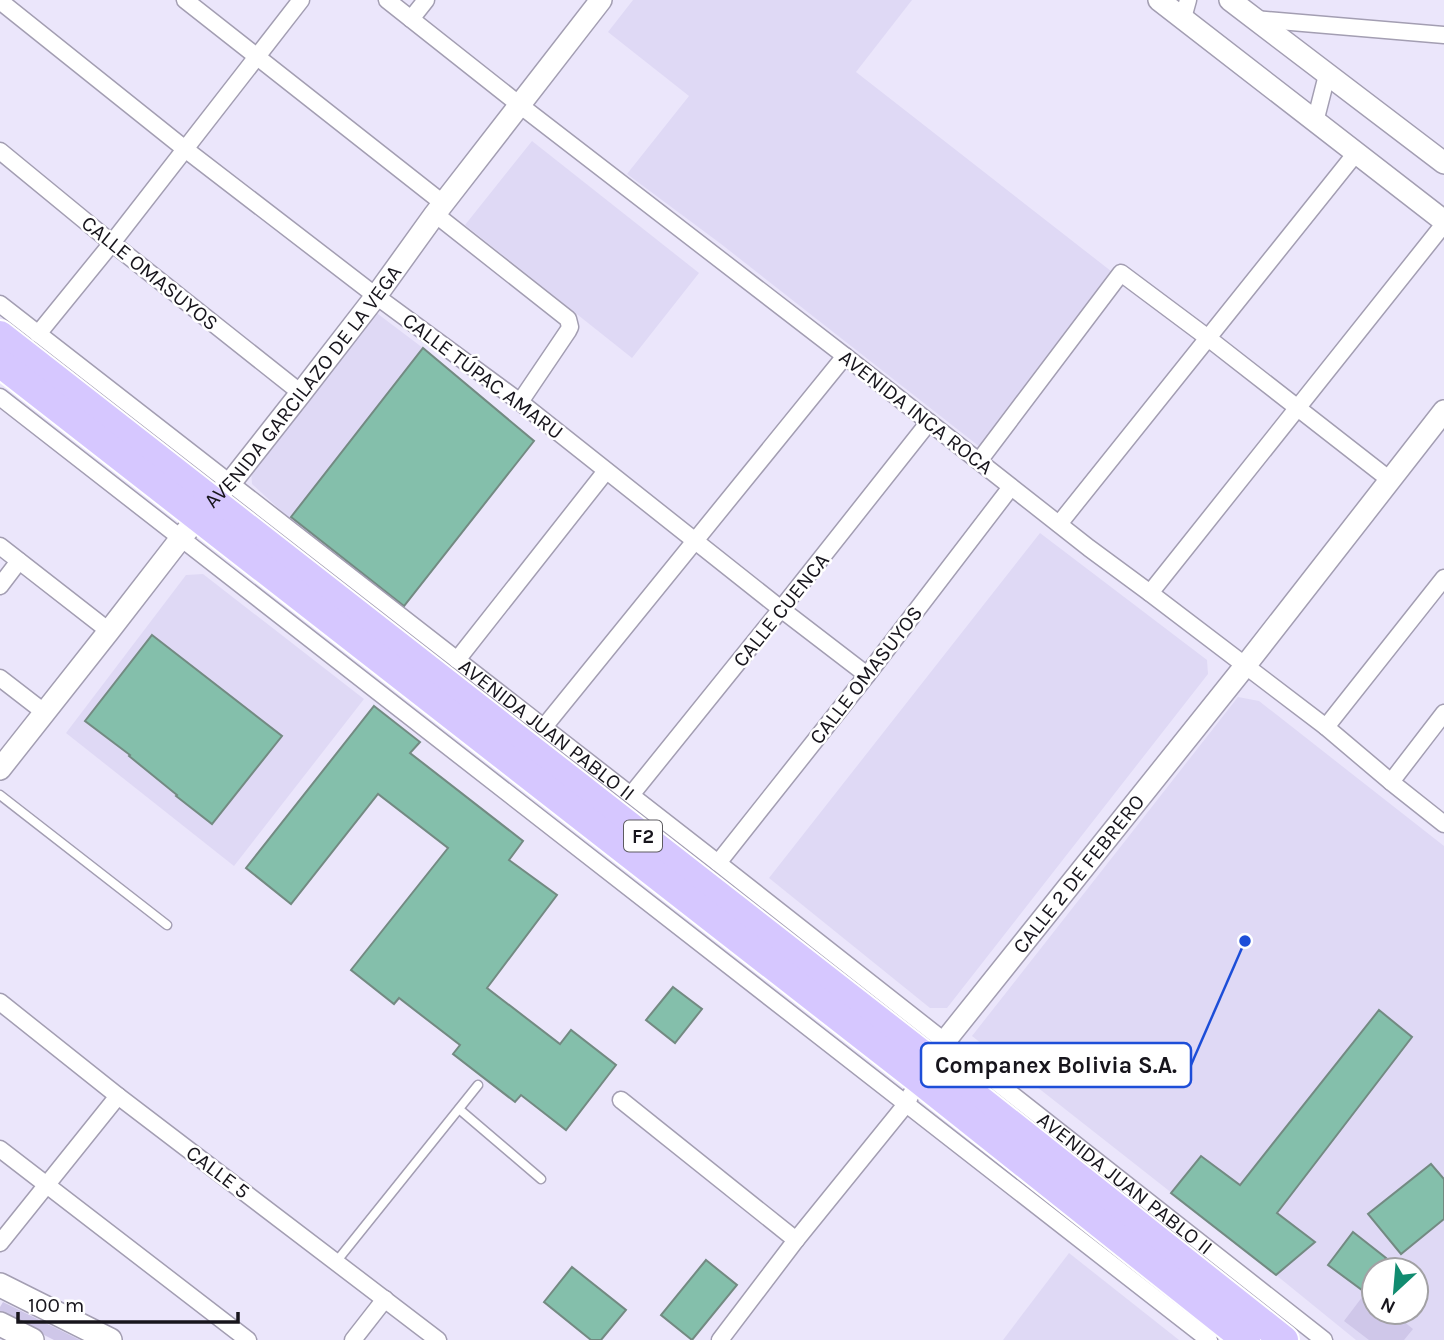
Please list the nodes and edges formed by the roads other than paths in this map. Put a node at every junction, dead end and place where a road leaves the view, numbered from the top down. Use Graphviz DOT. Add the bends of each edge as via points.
graph roads {
  1 [pos="185,0"];
  2 [pos="301,0"];
  3 [pos="387,0"];
  4 [pos="426,0"];
  5 [pos="601,0"];
  6 [pos="1159,0"];
  7 [pos="1230,0"];
  8 [pos="0,1"];
  9 [pos="1186,9"];
  10 [pos="411,19"];
  11 [pos="1255,19"];
  12 [pos="1444,35"];
  13 [pos="256,57"];
  14 [pos="1327,75"];
  15 [pos="521,106"];
  16 [pos="1315,122"];
  17 [pos="185,149"];
  18 [pos="0,151"];
  19 [pos="1356,153"];
  20 [pos="1444,163"];
  21 [pos="440,209"];
  22 [pos="1444,222"];
  23 [pos="112,243"];
  24 [pos="376,296"];
  25 [pos="0,304"];
  26 [pos="38,334"];
  27 [pos="0,335"];
  28 [pos="1208,338"];
  29 [pos="845,356"];
  30 [pos="0,363"];
  31 [pos="301,393"];
  32 [pos="0,397"];
  33 [pos="520,401"];
  34 [pos="1298,410"];
  35 [pos="1444,411"];
  36 [pos="929,422"];
  37 [pos="979,461"];
  38 [pos="606,471"];
  39 [pos="1390,480"];
  40 [pos="1011,487"];
  41 [pos="205,509"];
  42 [pos="1059,524"];
  43 [pos="695,540"];
  44 [pos="0,546"];
  45 [pos="19,561"];
  46 [pos="1444,578"];
  47 [pos="0,586"];
  48 [pos="1150,593"];
  49 [pos="781,609"];
  50 [pos="109,631"];
  51 [pos="457,660"];
  52 [pos="1245,666"];
  53 [pos="867,674"];
  54 [pos="0,678"];
  55 [pos="44,712"];
  56 [pos="1444,713"];
  57 [pos="544,727"];
  58 [pos="1326,727"];
  59 [pos="0,769"];
  60 [pos="1391,782"];
  61 [pos="0,795"];
  62 [pos="631,795"];
  63 [pos="1444,824"];
  64 [pos="718,863"];
  65 [pos="167,925"];
  66 [pos="0,1002"];
  67 [pos="925,1071"];
  68 [pos="478,1085"];
  69 [pos="118,1096"];
  70 [pos="621,1100"];
  71 [pos="459,1109"];
  72 [pos="0,1149"];
  73 [pos="541,1178"];
  74 [pos="46,1185"];
  75 [pos="796,1240"];
  76 [pos="0,1243"];
  77 [pos="336,1262"];
  78 [pos="0,1285"];
  79 [pos="385,1299"];
  80 [pos="0,1324"];
  81 [pos="32,1340"];
  82 [pos="110,1340"];
  83 [pos="248,1340"];
  84 [pos="353,1340"];
  85 [pos="438,1340"];
  86 [pos="720,1340"];
  87 [pos="1209,1340"];
  88 [pos="1246,1340"];
  89 [pos="1284,1340"];
  90 [pos="1324,1340"];
  1 -- 13 [label="street"];
  2 -- 13 [label="street"];
  3 -- 10 [label="street, AVENIDA INCA ROCA"];
  4 -- 10 [label="street"];
  5 -- 15 [label="street, AVENIDA GARCILAZO DE LA VEGA"];
  6 -- 9 [label="street"];
  7 -- 11 [label="street"];
  8 -- 17 [label="street, CALLE TÚPAC AMARU"];
  9 -- 16 [label="street"];
  10 -- 15 [label="street, AVENIDA INCA ROCA"];
  11 -- 12 [label="street"];
  11 -- 14 [label="street"];
  13 -- 17 [label="street"];
  13 -- 21 [label="street"];
  14 -- 16 [label="street"];
  14 -- 20 [label="street"];
  15 -- 21 [label="street, AVENIDA GARCILAZO DE LA VEGA"];
  15 -- 29 [label="street, AVENIDA INCA ROCA"];
  16 -- 19 [label="street"];
  17 -- 23 [label="street"];
  17 -- 24 [label="street, CALLE TÚPAC AMARU"];
  18 -- 23 [label="street, CALLE OMASUYOS"];
  19 -- 22 [label="street"];
  19 -- 28 [label="street"];
  21 -- 24 [label="street, AVENIDA GARCILAZO DE LA VEGA"];
  21 -- 33 [label="street" via="568,319 568,331"];
  22 -- 34 [label="street"];
  23 -- 26 [label="street"];
  23 -- 31 [label="street, CALLE OMASUYOS"];
  24 -- 31 [label="street, AVENIDA GARCILAZO DE LA VEGA"];
  24 -- 33 [label="street, CALLE TÚPAC AMARU"];
  25 -- 26 [label="street, AVENIDA JUAN PABLO II"];
  26 -- 41 [label="street, AVENIDA JUAN PABLO II"];
  27 -- 41 [label="highway, AVENIDA JUAN PABLO II / F2"];
  28 -- 34 [label="street"];
  28 -- 37 [label="street" via="1121,273"];
  28 -- 42 [label="street"];
  29 -- 36 [label="street, AVENIDA INCA ROCA"];
  29 -- 43 [label="street"];
  30 -- 41 [label="highway, AVENIDA JUAN PABLO II / F2"];
  31 -- 41 [label="street, AVENIDA GARCILAZO DE LA VEGA"];
  32 -- 41 [label="street, AVENIDA JUAN PABLO II"];
  33 -- 38 [label="street, CALLE TÚPAC AMARU"];
  34 -- 39 [label="street"];
  34 -- 48 [label="street"];
  35 -- 39 [label="street, CALLE 2 DE FEBRERO"];
  36 -- 37 [label="street, AVENIDA INCA ROCA"];
  36 -- 49 [label="street, CALLE CUENCA"];
  37 -- 40 [label="street, AVENIDA INCA ROCA"];
  38 -- 43 [label="street, CALLE TÚPAC AMARU"];
  38 -- 51 [label="street"];
  39 -- 52 [label="street, CALLE 2 DE FEBRERO"];
  40 -- 42 [label="street, AVENIDA INCA ROCA"];
  40 -- 53 [label="street, CALLE OMASUYOS"];
  41 -- 50 [label="street, AVENIDA GARCILAZO DE LA VEGA"];
  41 -- 51 [label="street, AVENIDA JUAN PABLO II"];
  41 -- 67 [label="highway, AVENIDA JUAN PABLO II / F2"];
  41 -- 67 [label="street, AVENIDA JUAN PABLO II"];
  42 -- 48 [label="street, AVENIDA INCA ROCA"];
  43 -- 49 [label="street, CALLE TÚPAC AMARU"];
  43 -- 57 [label="street"];
  44 -- 45 [label="street"];
  45 -- 47 [label="street"];
  45 -- 50 [label="street"];
  46 -- 58 [label="street"];
  48 -- 52 [label="street, AVENIDA INCA ROCA"];
  49 -- 53 [label="street, CALLE TÚPAC AMARU"];
  49 -- 62 [label="street, CALLE CUENCA"];
  50 -- 55 [label="street, AVENIDA GARCILAZO DE LA VEGA"];
  51 -- 57 [label="street, AVENIDA JUAN PABLO II"];
  52 -- 58 [label="street, AVENIDA INCA ROCA"];
  52 -- 67 [label="street, CALLE 2 DE FEBRERO"];
  53 -- 64 [label="street, CALLE OMASUYOS"];
  54 -- 55 [label="street"];
  55 -- 59 [label="street, AVENIDA GARCILAZO DE LA VEGA"];
  56 -- 60 [label="street"];
  57 -- 62 [label="street, AVENIDA JUAN PABLO II"];
  58 -- 60 [label="street, AVENIDA INCA ROCA"];
  60 -- 63 [label="street, AVENIDA INCA ROCA"];
  61 -- 65 [label="lane"];
  62 -- 64 [label="street, AVENIDA JUAN PABLO II"];
  64 -- 67 [label="street, AVENIDA JUAN PABLO II"];
  66 -- 69 [label="street, CALLE 5"];
  67 -- 75 [label="street, CALLE 2 DE FEBRERO"];
  67 -- 87 [label="street, AVENIDA JUAN PABLO II"];
  67 -- 88 [label="highway, AVENIDA JUAN PABLO II / F2"];
  67 -- 89 [label="highway, AVENIDA JUAN PABLO II / F2"];
  67 -- 90 [label="street, AVENIDA JUAN PABLO II"];
  68 -- 71 [label="lane"];
  69 -- 74 [label="street"];
  69 -- 77 [label="street, CALLE 5"];
  70 -- 75 [label="street"];
  71 -- 73 [label="lane"];
  71 -- 77 [label="lane"];
  72 -- 74 [label="street"];
  74 -- 76 [label="street"];
  74 -- 83 [label="street"];
  75 -- 86 [label="street, CALLE 2 DE FEBRERO"];
  77 -- 79 [label="street, CALLE 5"];
  78 -- 82 [label="main road"];
  79 -- 84 [label="street"];
  79 -- 85 [label="street, CALLE 5"];
  80 -- 81 [label="main road"];
}
